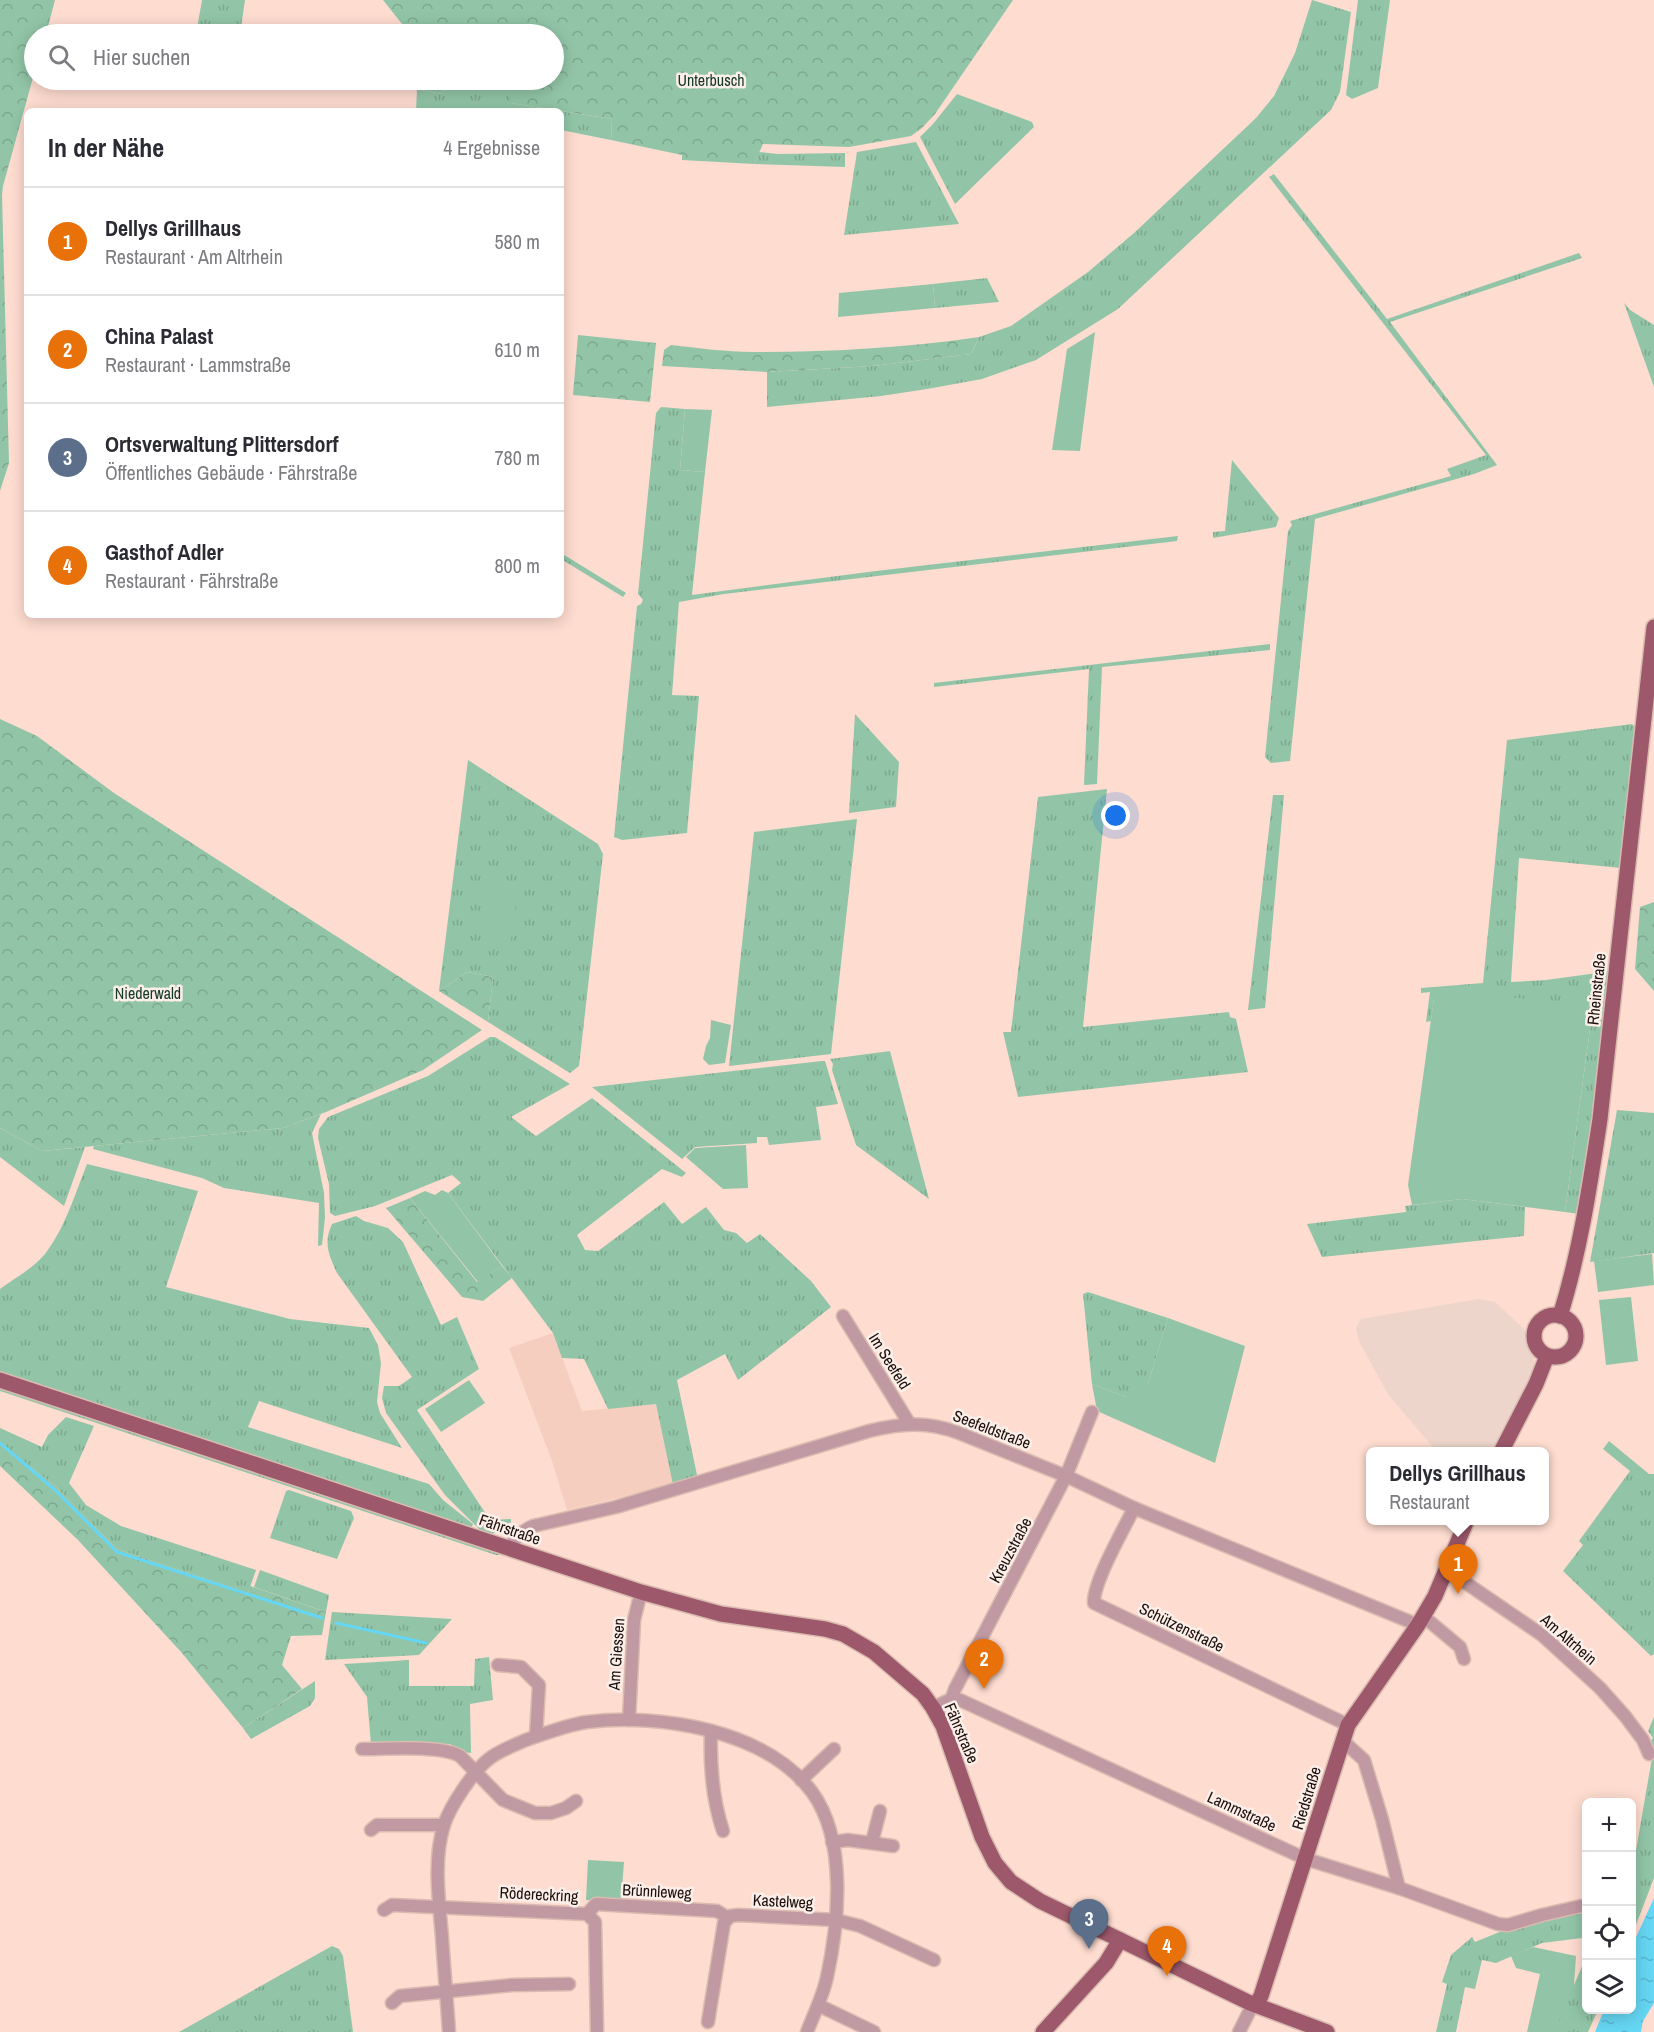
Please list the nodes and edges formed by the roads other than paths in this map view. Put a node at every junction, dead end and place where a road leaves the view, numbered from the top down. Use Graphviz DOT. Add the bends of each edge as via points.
graph roads {
  1 [pos="1654,627"];
  2 [pos="843,1316"];
  3 [pos="1560,1316"];
  4 [pos="1545,1362"];
  5 [pos="0,1380"];
  6 [pos="1092,1412"];
  7 [pos="909,1423"];
  8 [pos="1503,1447"];
  9 [pos="1066,1476"];
  10 [pos="1134,1508"];
  11 [pos="1465,1525"];
  12 [pos="510,1548"];
  13 [pos="1447,1570"];
  14 [pos="641,1592"];
  15 [pos="1420,1620"];
  16 [pos="1464,1659"];
  17 [pos="498,1665"];
  18 [pos="951,1700"];
  19 [pos="933,1708"];
  20 [pos="629,1720"];
  21 [pos="1348,1725"];
  22 [pos="711,1731"];
  23 [pos="537,1736"];
  24 [pos="1343,1741"];
  25 [pos="362,1749"];
  26 [pos="834,1749"];
  27 [pos="1649,1754"];
  28 [pos="477,1773"];
  29 [pos="801,1780"];
  30 [pos="576,1801"];
  31 [pos="880,1811"];
  32 [pos="444,1825"];
  33 [pos="371,1830"];
  34 [pos="723,1831"];
  35 [pos="832,1842"];
  36 [pos="872,1842"];
  37 [pos="893,1846"];
  38 [pos="1306,1859"];
  39 [pos="1399,1888"];
  40 [pos="439,1906"];
  41 [pos="1581,1906"];
  42 [pos="384,1910"];
  43 [pos="587,1914"];
  44 [pos="728,1918"];
  45 [pos="836,1920"];
  46 [pos="1120,1940"];
  47 [pos="934,1960"];
  48 [pos="569,1984"];
  49 [pos="446,1992"];
  50 [pos="392,2002"];
  51 [pos="1253,2004"];
  52 [pos="818,2005"];
  53 [pos="708,2022"];
  54 [pos="449,2032"];
  55 [pos="597,2032"];
  56 [pos="807,2032"];
  57 [pos="874,2032"];
  58 [pos="1043,2032"];
  59 [pos="1239,2032"];
  60 [pos="1327,2032"];
  1 -- 3 [label="main road, Rheinstraße" via="1600,1119 1584,1217"];
  2 -- 7 [label="street, Im Seefeld"];
  3 -- 4 [label="main road" via="1543,1318 1536,1327 1534,1340"];
  3 -- 4 [label="main road" via="1573,1325 1575,1340 1566,1353"];
  4 -- 8 [label="main road"];
  5 -- 12 [label="main road, Fährstraße"];
  6 -- 9 [label="street, Kreuzstraße"];
  7 -- 9 [label="street, Seefeldstraße" via="946,1428"];
  7 -- 12 [label="street, Seefeldstraße" via="869,1431 616,1507 533,1526 522,1532"];
  9 -- 10 [label="street, Seefeldstraße"];
  9 -- 18 [label="street, Kreuzstraße"];
  10 -- 15 [label="street, Seefeldstraße"];
  10 -- 21 [label="street, Schützenstraße" via="1100,1579 1094,1603"];
  11 -- 13 [label="main road, Riedstraße"];
  12 -- 14 [label="main road, Fährstraße"];
  13 -- 15 [label="main road, Riedstraße"];
  13 -- 27 [label="street, Am Altrhein" via="1542,1635 1626,1716"];
  14 -- 19 [label="main road, Fährstraße" via="721,1614 843,1634 906,1678"];
  14 -- 20 [label="street, Am Giessen" via="634,1620"];
  15 -- 16 [label="street" via="1460,1647"];
  15 -- 21 [label="main road, Riedstraße"];
  17 -- 23 [label="street" via="521,1666 539,1685"];
  18 -- 19 [label="street"];
  18 -- 38 [label="street, Lammstraße"];
  19 -- 46 [label="main road, Fährstraße" via="994,1863 1011,1882 1040,1901"];
  20 -- 22 [label="street" via="675,1723"];
  20 -- 23 [label="street" via="586,1722"];
  21 -- 24 [label="main road, Riedstraße"];
  22 -- 29 [label="street" via="769,1754"];
  22 -- 34 [label="street" via="711,1781"];
  23 -- 28 [label="street" via="497,1754"];
  24 -- 38 [label="main road, Riedstraße"];
  24 -- 39 [label="street" via="1364,1760"];
  25 -- 28 [label="street" via="453,1752"];
  26 -- 29 [label="street"];
  28 -- 30 [label="street" via="503,1800 536,1813 551,1813"];
  28 -- 32 [label="street" via="456,1799"];
  29 -- 35 [label="street" via="828,1822"];
  31 -- 36 [label="street"];
  32 -- 33 [label="street" via="377,1825"];
  32 -- 40 [label="street" via="438,1858"];
  35 -- 36 [label="street"];
  35 -- 45 [label="street"];
  36 -- 37 [label="street"];
  38 -- 39 [label="street, Lammstraße"];
  38 -- 51 [label="main road, Riedstraße" via="1261,1996"];
  39 -- 41 [label="street, Lammstraße" via="1508,1925"];
  40 -- 42 [label="street, Rödereckring" via="392,1905"];
  40 -- 43 [label="street, Rödereckring"];
  40 -- 49 [label="street"];
  43 -- 44 [label="street, Brünnleweg" via="596,1904 717,1911"];
  43 -- 55 [label="street, Rödereckring" via="595,1922"];
  44 -- 45 [label="street, Kastelweg" via="738,1915"];
  44 -- 53 [label="street"];
  45 -- 47 [label="street" via="860,1926"];
  45 -- 52 [label="street" via="827,1977"];
  46 -- 51 [label="main road, Fährstraße"];
  46 -- 58 [label="main road" via="1106,1963"];
  48 -- 49 [label="street"];
  49 -- 50 [label="street" via="400,1996"];
  49 -- 54 [label="street"];
  51 -- 59 [label="street"];
  51 -- 60 [label="main road, Fährstraße"];
  52 -- 56 [label="street"];
  52 -- 57 [label="street"];
}
